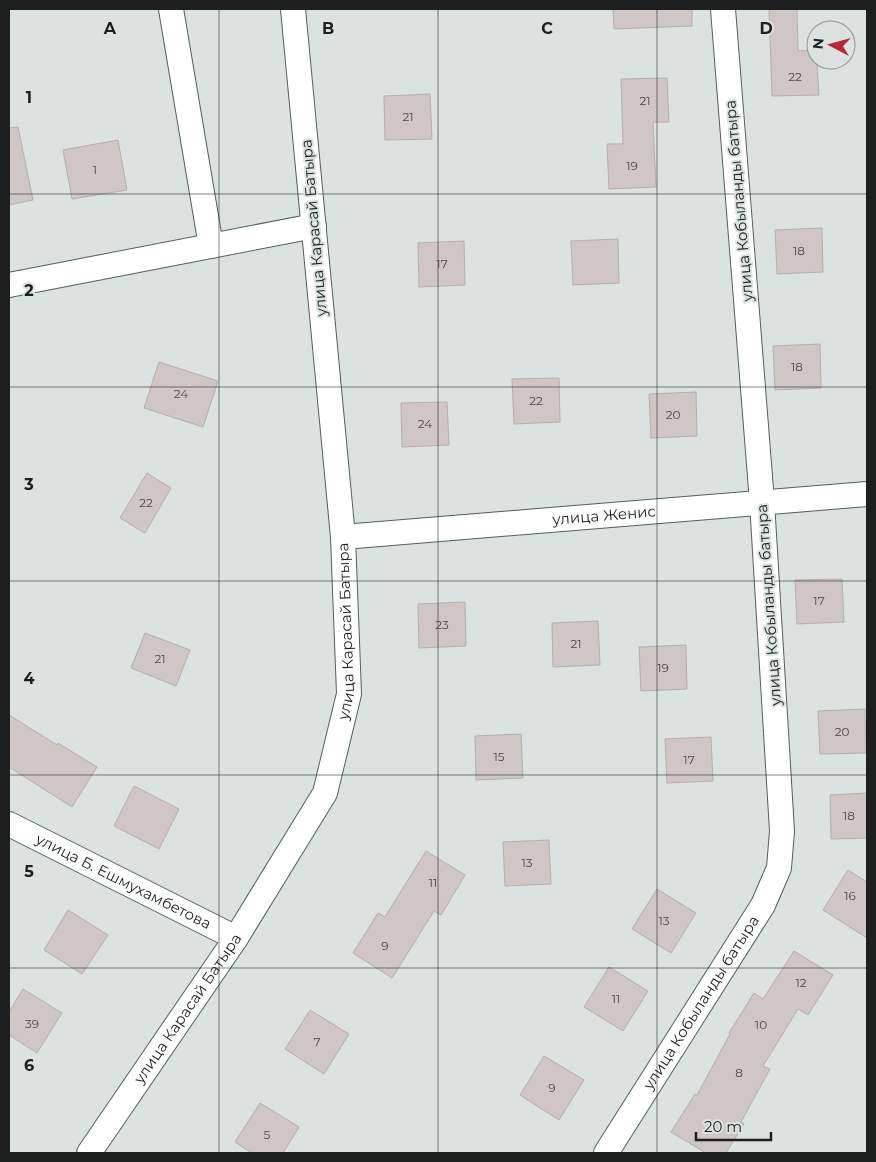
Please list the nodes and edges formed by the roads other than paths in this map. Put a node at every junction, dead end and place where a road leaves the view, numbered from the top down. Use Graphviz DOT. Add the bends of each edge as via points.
graph roads {
  1 [pos="171,9"];
  2 [pos="292,9"];
  3 [pos="723,9"];
  4 [pos="314,226"];
  5 [pos="212,246"];
  6 [pos="9,285"];
  7 [pos="867,494"];
  8 [pos="762,502"];
  9 [pos="343,536"];
  10 [pos="9,824"];
  11 [pos="236,938"];
  12 [pos="89,1153"];
  13 [pos="606,1153"];
  1 -- 5 [label="street"];
  2 -- 4 [label="street, улица Карасай Батыра"];
  3 -- 8 [label="street, улица Кобыланды батыра"];
  4 -- 5 [label="street"];
  4 -- 9 [label="street, улица Карасай Батыра"];
  5 -- 6 [label="street"];
  7 -- 8 [label="street, улица Женис"];
  8 -- 9 [label="street, улица Женис"];
  8 -- 13 [label="street, улица Кобыланды батыра" via="782,831 779,868 763,905"];
  9 -- 11 [label="street, улица Карасай Батыра" via="349,694 325,793"];
  10 -- 11 [label="street, улица Б. Ешмухамбетова"];
  11 -- 12 [label="street, улица Карасай Батыра"];
}
